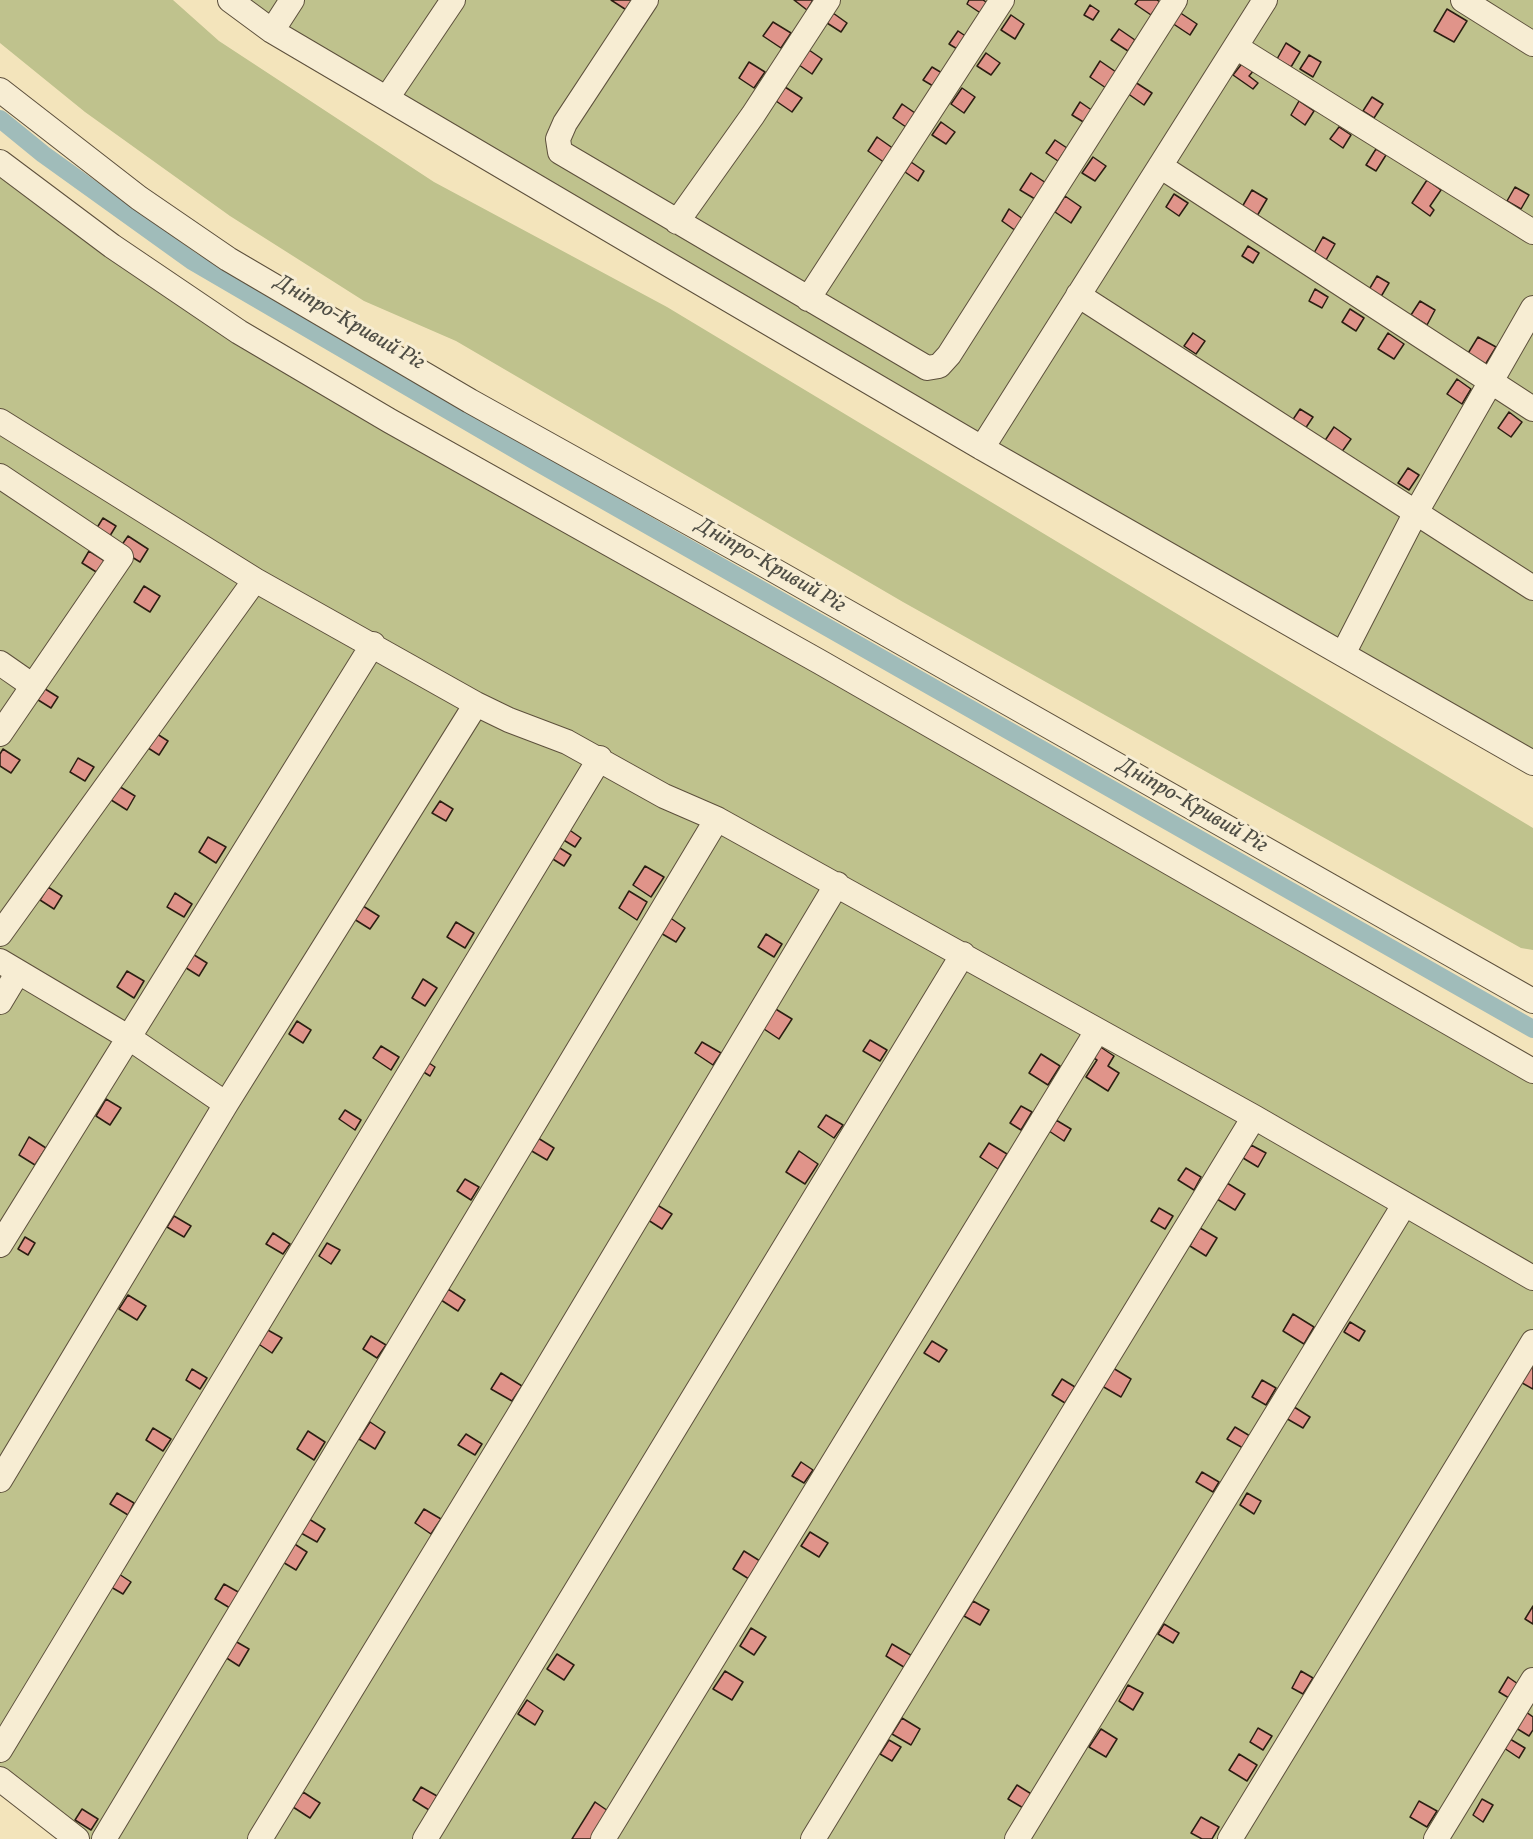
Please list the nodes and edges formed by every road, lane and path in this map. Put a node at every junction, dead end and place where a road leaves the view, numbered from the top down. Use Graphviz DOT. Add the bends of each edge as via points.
graph roads {
  1 [pos="230,0"];
  2 [pos="292,0"];
  3 [pos="453,0"];
  4 [pos="646,0"];
  5 [pos="828,0"];
  6 [pos="1002,0"];
  7 [pos="1174,0"];
  8 [pos="1265,0"];
  9 [pos="1463,0"];
  10 [pos="272,31"];
  11 [pos="1533,44"];
  12 [pos="1236,46"];
  13 [pos="0,90"];
  14 [pos="387,98"];
  15 [pos="0,162"];
  16 [pos="1160,166"];
  17 [pos="681,225"];
  18 [pos="1533,232"];
  19 [pos="664,262"];
  20 [pos="1078,295"];
  21 [pos="808,300"];
  22 [pos="1533,308"];
  23 [pos="1490,383"];
  24 [pos="1533,409"];
  25 [pos="5,431"];
  26 [pos="982,448"];
  27 [pos="0,476"];
  28 [pos="1414,514"];
  29 [pos="255,580"];
  30 [pos="1533,588"];
  31 [pos="373,644"];
  32 [pos="1343,654"];
  33 [pos="0,663"];
  34 [pos="33,686"];
  35 [pos="476,704"];
  36 [pos="0,734"];
  37 [pos="600,758"];
  38 [pos="1533,763"];
  39 [pos="717,819"];
  40 [pos="837,884"];
  41 [pos="0,934"];
  42 [pos="963,954"];
  43 [pos="9,967"];
  44 [pos="1533,1001"];
  45 [pos="0,1002"];
  46 [pos="1097,1031"];
  47 [pos="128,1037"];
  48 [pos="1533,1071"];
  49 [pos="226,1104"];
  50 [pos="1254,1117"];
  51 [pos="1404,1205"];
  52 [pos="0,1245"];
  53 [pos="1533,1278"];
  54 [pos="1533,1342"];
  55 [pos="0,1480"];
  56 [pos="1533,1680"];
  57 [pos="0,1750"];
  58 [pos="0,1779"];
  59 [pos="77,1839"];
  60 [pos="104,1839"];
  61 [pos="260,1839"];
  62 [pos="425,1839"];
  63 [pos="603,1839"];
  64 [pos="813,1839"];
  65 [pos="1017,1839"];
  66 [pos="1230,1839"];
  67 [pos="1436,1839"];
  1 -- 10 [label="street"];
  2 -- 10 [label="street"];
  3 -- 14 [label="street"];
  4 -- 17 [label="street" via="565,123 558,140 560,152"];
  5 -- 17 [label="street"];
  6 -- 21 [label="street"];
  7 -- 21 [label="street" via="939,366 927,368 914,362"];
  8 -- 12 [label="street"];
  9 -- 11 [label="street"];
  10 -- 14 [label="street"];
  12 -- 16 [label="street"];
  12 -- 18 [label="street"];
  13 -- 44 [label="street" via="139,198 228,259 470,401"];
  14 -- 19 [label="street"];
  15 -- 48 [label="street" via="112,246 239,332"];
  16 -- 20 [label="street"];
  16 -- 23 [label="street"];
  17 -- 19 [label="street"];
  17 -- 21 [label="street"];
  19 -- 26 [label="street"];
  20 -- 26 [label="street"];
  20 -- 28 [label="street"];
  22 -- 23 [label="street"];
  23 -- 24 [label="street"];
  23 -- 28 [label="street"];
  25 -- 29 [label="street"];
  26 -- 32 [label="street"];
  27 -- 34 [label="street" via="121,557"];
  28 -- 30 [label="street"];
  28 -- 32 [label="street"];
  29 -- 31 [label="street"];
  29 -- 41 [label="street"];
  31 -- 35 [label="street"];
  31 -- 47 [label="street"];
  32 -- 38 [label="street"];
  33 -- 34 [label="street"];
  34 -- 36 [label="street"];
  35 -- 37 [label="street"];
  35 -- 49 [label="street"];
  37 -- 39 [label="street" via="664,796"];
  37 -- 57 [label="street"];
  39 -- 40 [label="street"];
  39 -- 60 [label="street"];
  40 -- 42 [label="street"];
  40 -- 61 [label="street"];
  42 -- 46 [label="street"];
  42 -- 62 [label="street"];
  43 -- 45 [label="street"];
  43 -- 47 [label="street"];
  46 -- 50 [label="street"];
  46 -- 63 [label="street"];
  47 -- 49 [label="street"];
  47 -- 52 [label="street"];
  49 -- 55 [label="street"];
  50 -- 51 [label="street"];
  50 -- 64 [label="street"];
  51 -- 53 [label="street"];
  51 -- 65 [label="street"];
  54 -- 66 [label="street"];
  56 -- 67 [label="street"];
  58 -- 59 [label="street"];
}
